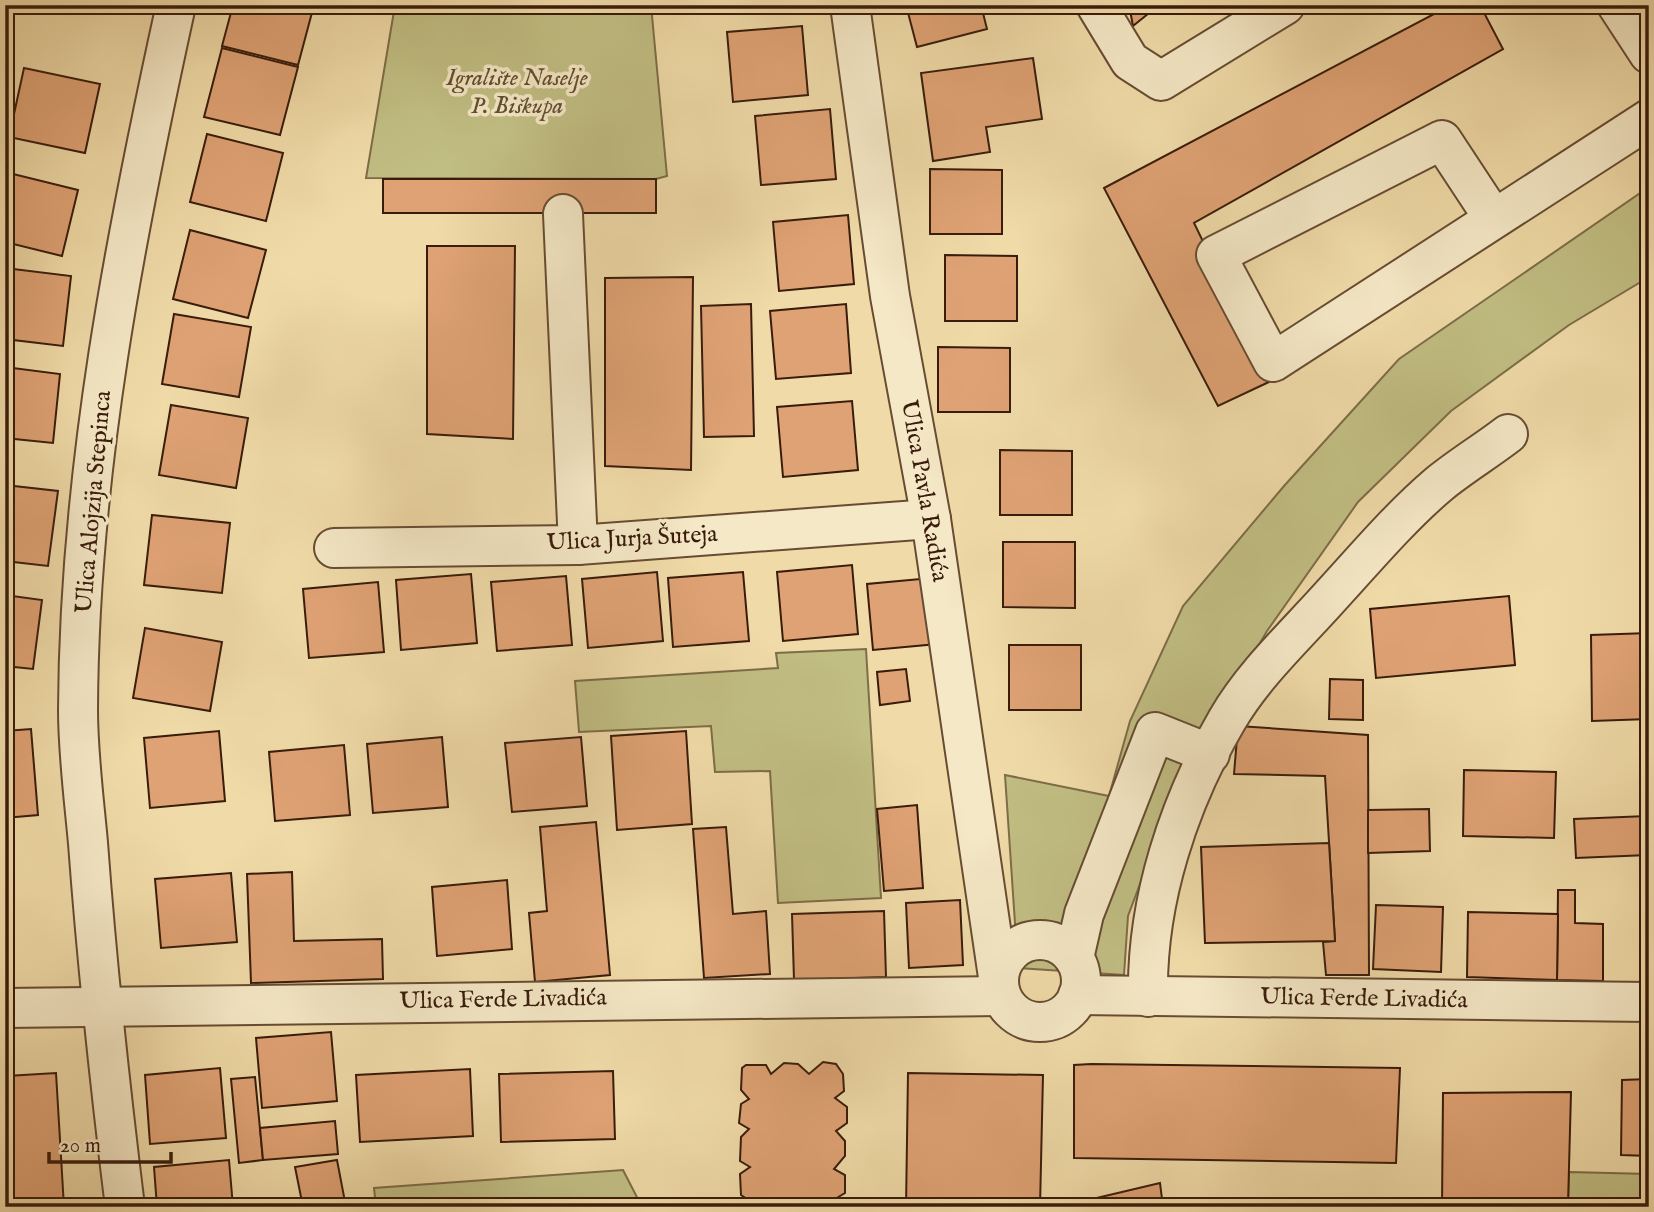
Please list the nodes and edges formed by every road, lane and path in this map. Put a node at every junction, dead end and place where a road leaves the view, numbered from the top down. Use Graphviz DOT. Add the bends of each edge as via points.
graph roads {
  1 [pos="176,5"];
  2 [pos="850,5"];
  3 [pos="1096,5"];
  4 [pos="1285,5"];
  5 [pos="1617,5"];
  6 [pos="1649,54"];
  7 [pos="1649,119"];
  8 [pos="564,214"];
  9 [pos="1494,219"];
  10 [pos="1508,434"];
  11 [pos="931,519"];
  12 [pos="578,545"];
  13 [pos="334,548"];
  14 [pos="1210,754"];
  15 [pos="1074,958"];
  16 [pos="1000,987"];
  17 [pos="1078,995"];
  18 [pos="1148,997"];
  19 [pos="1649,1002"];
  20 [pos="100,1005"];
  21 [pos="5,1008"];
  22 [pos="125,1207"];
  1 -- 20 [label="street, Ulica Alojzija Stepinca" via="137,183 88,508 78,711"];
  2 -- 11 [label="street, Ulica Pavla Radića" via="890,296"];
  3 -- 4 [label="street" via="1129,61 1161,81"];
  5 -- 6 [label="street"];
  7 -- 9 [label="street"];
  8 -- 12 [label="street"];
  9 -- 9 [label="street" via="1273,362 1216,255 1442,140"];
  10 -- 14 [label="street" via="1439,484 1369,554 1258,677 1227,719"];
  11 -- 12 [label="street, Ulica Jurja Šuteja"];
  11 -- 16 [label="street, Ulica Pavla Radića"];
  12 -- 13 [label="street, Ulica Jurja Šuteja"];
  14 -- 15 [label="street" via="1155,732 1084,914"];
  14 -- 18 [label="street" via="1184,806 1163,879 1150,936"];
  15 -- 16 [label="street" via="1050,941 1031,941 1011,951"];
  15 -- 17 [label="street" via="1081,978"];
  16 -- 17 [label="street" via="1014,1014 1042,1023 1066,1013"];
  16 -- 20 [label="street, Ulica Ferde Livadića"];
  17 -- 18 [label="street, Ulica Ferde Livadića"];
  18 -- 19 [label="street, Ulica Ferde Livadića"];
  20 -- 21 [label="street, Ulica Ferde Livadića"];
  20 -- 22 [label="street, Ulica Alojzija Stepinca"];
}
